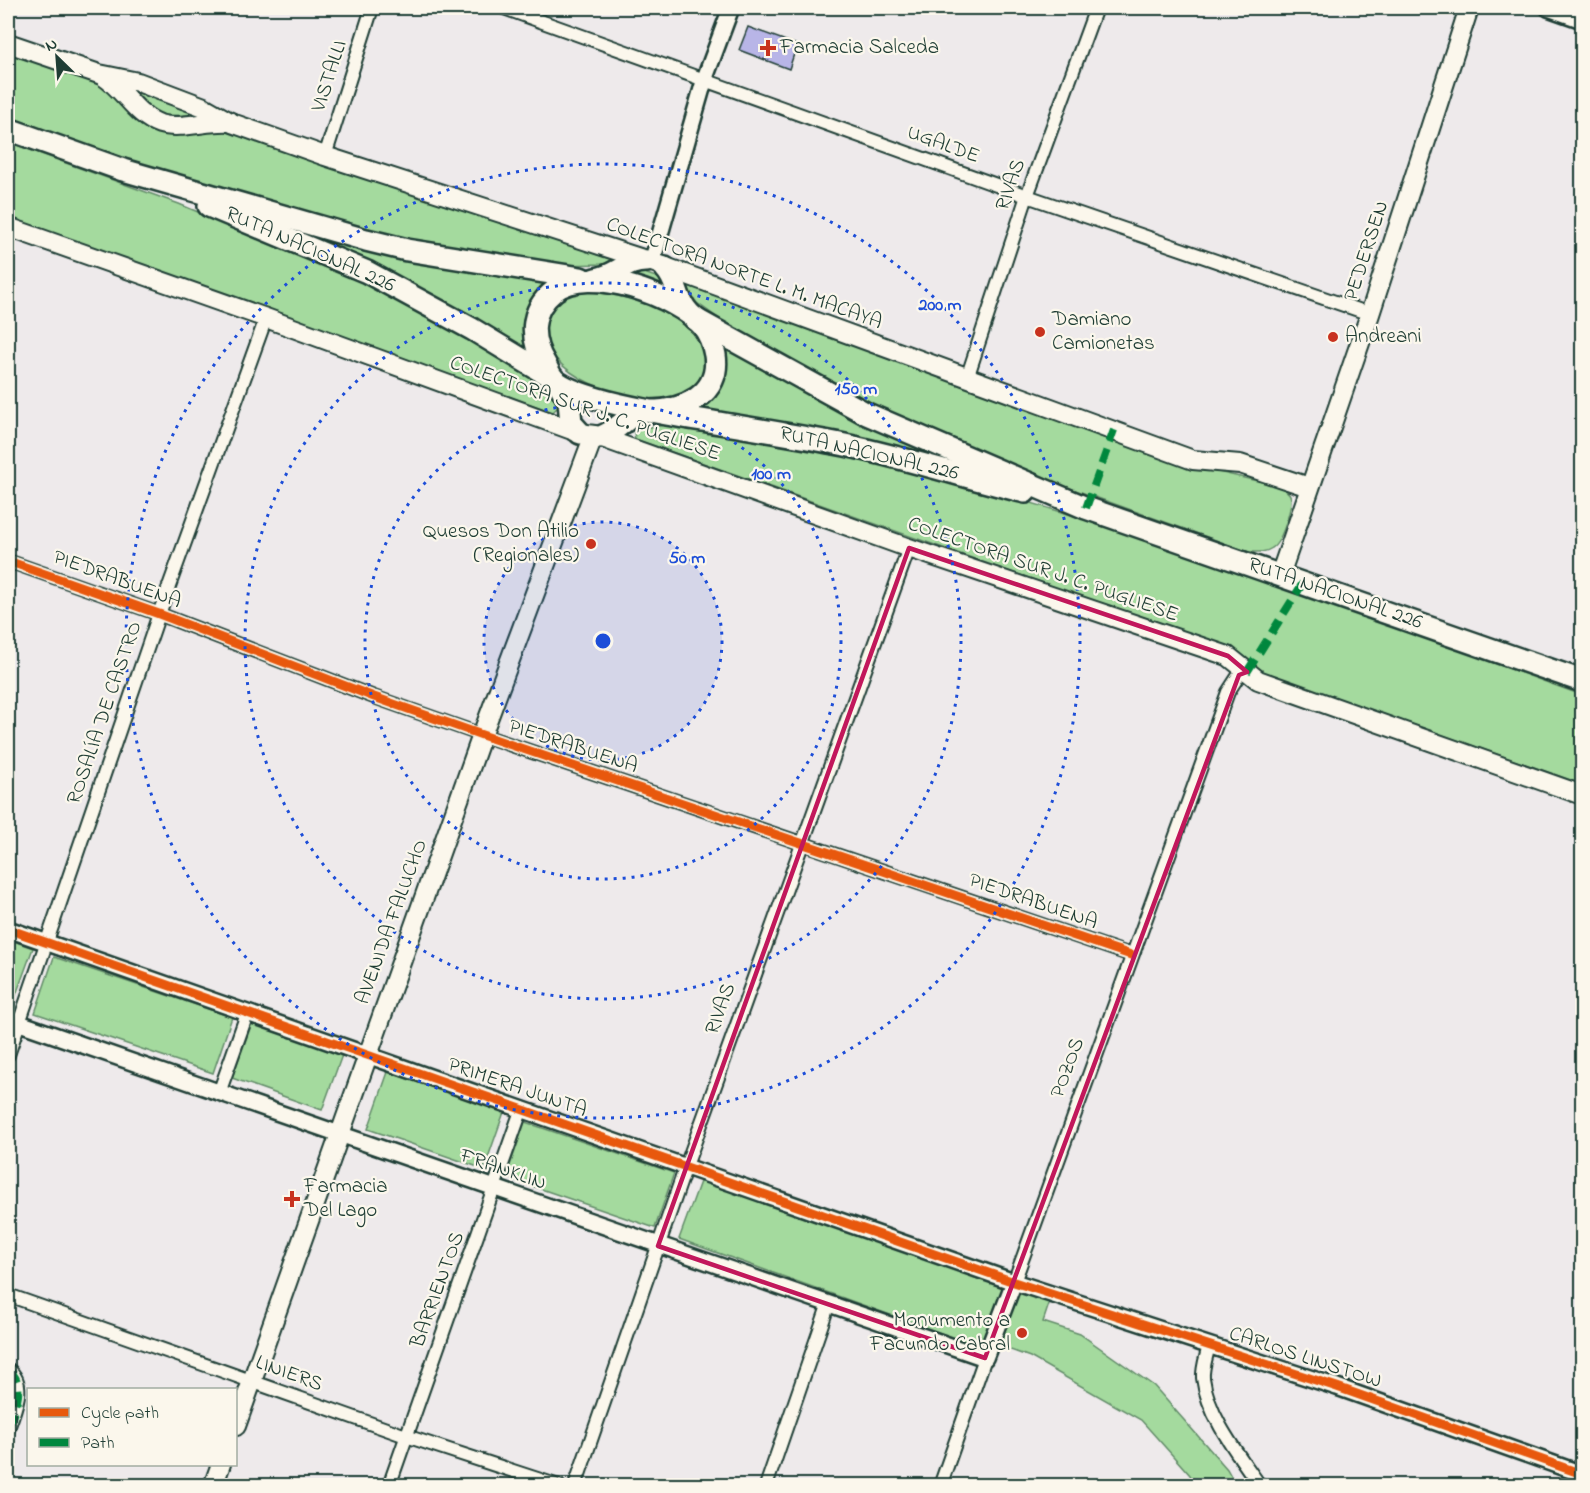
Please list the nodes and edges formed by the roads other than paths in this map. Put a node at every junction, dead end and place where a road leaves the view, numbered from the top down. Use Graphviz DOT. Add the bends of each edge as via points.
graph roads {
  1 [pos="372,8"];
  2 [pos="504,8"];
  3 [pos="731,8"];
  4 [pos="1096,8"];
  5 [pos="1469,8"];
  6 [pos="1548,8"];
  7 [pos="1582,20"];
  8 [pos="8,43"];
  9 [pos="99,74"];
  10 [pos="705,78"];
  11 [pos="232,123"];
  12 [pos="8,129"];
  13 [pos="325,156"];
  14 [pos="123,170"];
  15 [pos="1027,196"];
  16 [pos="8,227"];
  17 [pos="654,264"];
  18 [pos="587,279"];
  19 [pos="1370,314"];
  20 [pos="693,317"];
  21 [pos="266,318"];
  22 [pos="967,378"];
  23 [pos="556,381"];
  24 [pos="646,410"];
  25 [pos="591,435"];
  26 [pos="1309,488"];
  27 [pos="1086,508"];
  28 [pos="909,548"];
  29 [pos="8,561"];
  30 [pos="1280,575"];
  31 [pos="159,614"];
  32 [pos="1247,672"];
  33 [pos="1582,681"];
  34 [pos="482,735"];
  35 [pos="1582,795"];
  36 [pos="802,842"];
  37 [pos="8,929"];
  38 [pos="47,943"];
  39 [pos="1131,955"];
  40 [pos="247,1014"];
  41 [pos="13,1021"];
  42 [pos="8,1055"];
  43 [pos="368,1056"];
  44 [pos="219,1092"];
  45 [pos="522,1107"];
  46 [pos="340,1135"];
  47 [pos="686,1166"];
  48 [pos="494,1189"];
  49 [pos="658,1246"];
  50 [pos="1014,1282"];
  51 [pos="8,1295"];
  52 [pos="828,1306"];
  53 [pos="1209,1345"];
  54 [pos="985,1358"];
  55 [pos="8,1369"];
  56 [pos="252,1382"];
  57 [pos="237,1423"];
  58 [pos="8,1429"];
  59 [pos="406,1436"];
  60 [pos="220,1466"];
  61 [pos="1582,1474"];
  62 [pos="213,1485"];
  63 [pos="389,1485"];
  64 [pos="559,1485"];
  65 [pos="575,1485"];
  66 [pos="766,1485"];
  67 [pos="940,1485"];
  68 [pos="1260,1485"];
  1 -- 13 [label="street, VISTALLI"];
  2 -- 10 [label="street, UGALDE"];
  3 -- 10 [label="street"];
  4 -- 15 [label="street, RIVAS"];
  5 -- 19 [label="main road, PEDERSEN"];
  6 -- 7 [label="street"];
  8 -- 9 [label="main road, COLECTORA NORTE L. M. MACAYA"];
  9 -- 11 [label="main road, COLECTORA NORTE L. M. MACAYA" via="138,82 204,107"];
  9 -- 11 [label="main road, COLECTORA NORTE L. M. MACAYA" via="159,123"];
  10 -- 15 [label="street, UGALDE"];
  10 -- 17 [label="street"];
  11 -- 13 [label="main road, COLECTORA NORTE L. M. MACAYA"];
  12 -- 14 [label="highway, RUTA NACIONAL 226"];
  13 -- 17 [label="main road, COLECTORA NORTE L. M. MACAYA"];
  14 -- 18 [label="highway, RUTA NACIONAL 226" via="397,248"];
  14 -- 23 [label="highway, RUTA NACIONAL 226" via="340,259 446,314"];
  15 -- 19 [label="street, UGALDE"];
  15 -- 22 [label="street, RIVAS"];
  16 -- 21 [label="main road, COLECTORA SUR J. C. PUGLIESE"];
  17 -- 18 [label="highway" via="633,262 606,277"];
  17 -- 20 [label="highway" via="675,281 679,300"];
  17 -- 22 [label="main road, COLECTORA NORTE L. M. MACAYA"];
  18 -- 20 [label="highway, RUTA NACIONAL 226" via="632,288"];
  18 -- 23 [label="highway, RUTA NACIONAL 226" via="556,289 537,312 534,343"];
  19 -- 26 [label="main road, PEDERSEN"];
  20 -- 24 [label="highway, RUTA NACIONAL 226" via="713,344 714,378 705,392 691,402 669,410"];
  20 -- 27 [label="highway, RUTA NACIONAL 226" via="867,414"];
  21 -- 25 [label="main road, COLECTORA SUR J. C. PUGLIESE"];
  21 -- 31 [label="street, ROSALÍA DE CASTRO"];
  22 -- 26 [label="main road, COLECTORA NORTE L. M. MACAYA" via="1194,460 1240,464"];
  23 -- 24 [label="highway, RUTA NACIONAL 226" via="608,402"];
  23 -- 25 [label="highway" via="569,401 571,423"];
  24 -- 25 [label="highway" via="634,414 609,435"];
  24 -- 27 [label="highway, RUTA NACIONAL 226" via="900,457"];
  25 -- 28 [label="main road, COLECTORA SUR J. C. PUGLIESE"];
  25 -- 34 [label="main road, AVENIDA FALUCHO"];
  26 -- 30 [label="main road, PEDERSEN"];
  27 -- 30 [label="highway, RUTA NACIONAL 226"];
  28 -- 32 [label="main road, COLECTORA SUR J. C. PUGLIESE" via="1228,656"];
  28 -- 36 [label="street, RIVAS"];
  29 -- 31 [label="street, PIEDRABUENA"];
  30 -- 33 [label="highway, RUTA NACIONAL 226"];
  31 -- 34 [label="street, PIEDRABUENA"];
  31 -- 38 [label="street, ROSALÍA DE CASTRO"];
  32 -- 35 [label="main road, COLECTORA SUR J. C. PUGLIESE" via="1258,680"];
  32 -- 39 [label="street, POZOS" via="1239,675 1228,692"];
  34 -- 36 [label="street, PIEDRABUENA"];
  34 -- 43 [label="main road, AVENIDA FALUCHO"];
  36 -- 39 [label="street, PIEDRABUENA"];
  36 -- 47 [label="street, RIVAS"];
  37 -- 38 [label="street, PRIMERA JUNTA"];
  38 -- 40 [label="street, PRIMERA JUNTA"];
  38 -- 41 [label="street, ROSALÍA DE CASTRO"];
  39 -- 50 [label="street, POZOS"];
  40 -- 43 [label="street, PRIMERA JUNTA"];
  40 -- 44 [label="street"];
  41 -- 42 [label="street, ROSALÍA DE CASTRO"];
  41 -- 44 [label="street, FRANKLIN"];
  43 -- 45 [label="street, PRIMERA JUNTA"];
  43 -- 46 [label="main road, AVENIDA FALUCHO"];
  44 -- 46 [label="street, FRANKLIN"];
  45 -- 47 [label="street, PRIMERA JUNTA"];
  45 -- 48 [label="street, BARRIENTOS"];
  46 -- 48 [label="street, FRANKLIN"];
  46 -- 56 [label="main road, AVENIDA FALUCHO"];
  47 -- 49 [label="street, RIVAS"];
  47 -- 50 [label="street, PRIMERA JUNTA"];
  48 -- 49 [label="street, FRANKLIN"];
  48 -- 59 [label="street, BARRIENTOS"];
  49 -- 52 [label="street, FRANKLIN"];
  49 -- 65 [label="street, RIVAS"];
  50 -- 53 [label="street, CARLOS LINSTOW"];
  50 -- 54 [label="street, POZOS"];
  51 -- 56 [label="street, LINIERS"];
  52 -- 54 [label="street, FRANKLIN"];
  52 -- 66 [label="street"];
  53 -- 61 [label="street, CARLOS LINSTOW"];
  53 -- 68 [label="street" via="1203,1377 1214,1411"];
  54 -- 67 [label="street, POZOS"];
  55 -- 58 [label="street" via="14,1374 19,1392"];
  56 -- 57 [label="main road, AVENIDA FALUCHO"];
  56 -- 59 [label="street, LINIERS"];
  59 -- 63 [label="street, BARRIENTOS"];
  59 -- 64 [label="street, LINIERS"];
  60 -- 62 [label="main road"];
}
